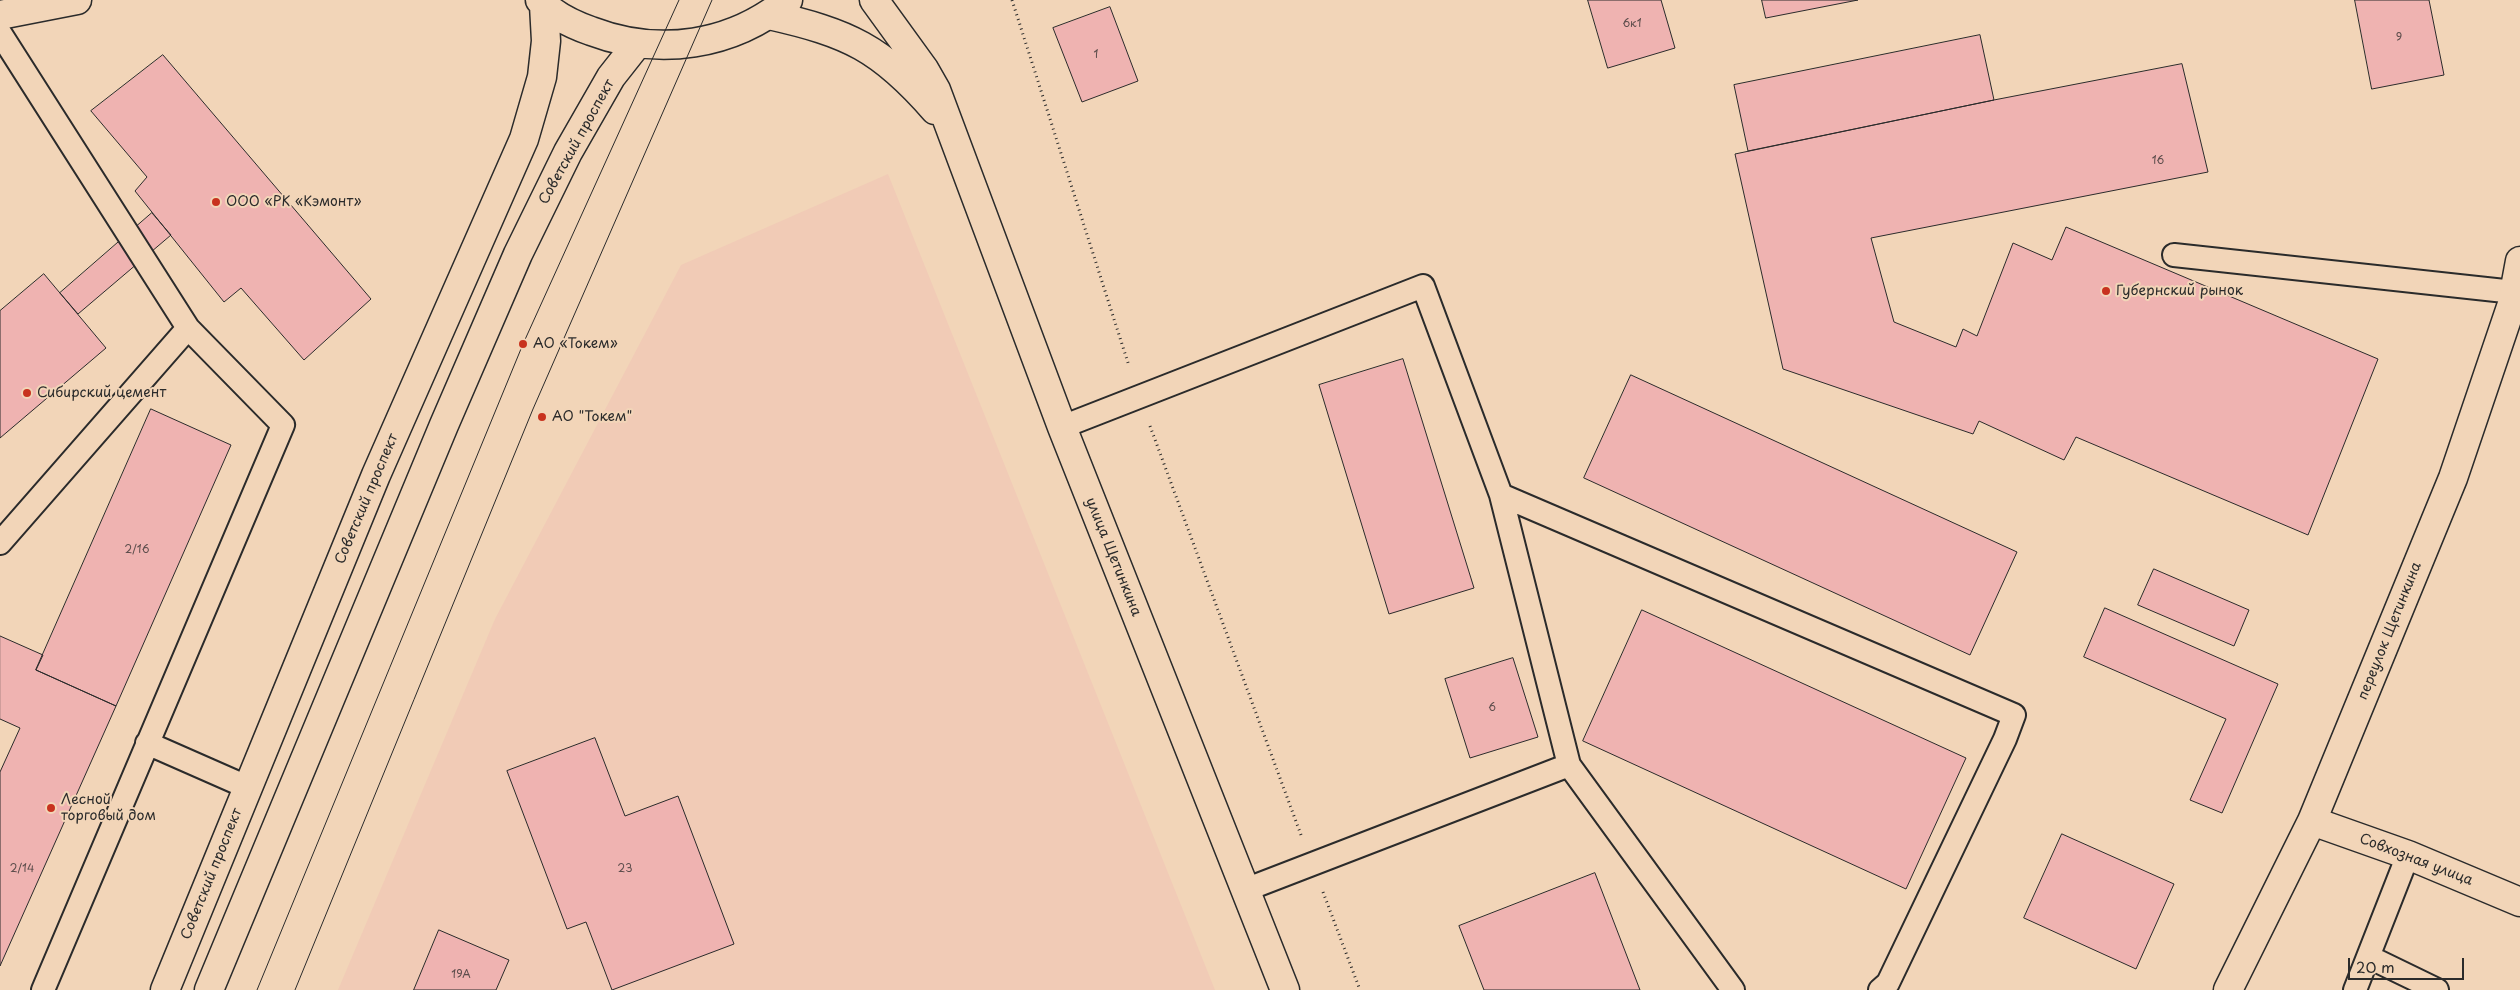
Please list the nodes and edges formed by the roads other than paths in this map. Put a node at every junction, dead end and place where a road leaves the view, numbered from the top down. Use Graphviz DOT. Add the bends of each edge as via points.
graph roads {
  1 [pos="77,0"];
  2 [pos="874,0"];
  3 [pos="542,2"];
  4 [pos="778,8"];
  5 [pos="0,15"];
  6 [pos="0,33"];
  7 [pos="637,44"];
  8 [pos="946,123"];
  9 [pos="2174,255"];
  10 [pos="2520,261"];
  11 [pos="2514,292"];
  12 [pos="188,328"];
  13 [pos="1062,427"];
  14 [pos="1501,495"];
  15 [pos="0,543"];
  16 [pos="148,743"];
  17 [pos="1569,765"];
  18 [pos="247,787"];
  19 [pos="2312,821"];
  20 [pos="2408,855"];
  21 [pos="1245,890"];
  22 [pos="2520,902"];
  23 [pos="2369,957"];
  24 [pos="43,990"];
  25 [pos="165,990"];
  26 [pos="209,990"];
  27 [pos="1285,990"];
  28 [pos="1733,990"];
  29 [pos="1880,990"];
  30 [pos="2228,990"];
  31 [pos="2355,990"];
  32 [pos="2437,990"];
  1 -- 5 [label="street"];
  2 -- 8 [label="street, улица Щетинкина" via="924,69 936,90"];
  3 -- 7 [label="street" via="574,25 608,38"];
  3 -- 18 [label="street, Советский проспект" via="546,41 542,77 524,139 376,475"];
  4 -- 7 [label="street" via="746,28 692,44"];
  4 -- 8 [label="street" via="873,50 895,68"];
  6 -- 12 [label="lane"];
  7 -- 26 [label="street, Советский проспект" via="611,77 568,152 518,254"];
  8 -- 13 [label="street, улица Щетинкина"];
  9 -- 11 [label="lane"];
  10 -- 11 [label="street, переулок Щетинкина"];
  11 -- 19 [label="street, переулок Щетинкина" via="2453,478"];
  12 -- 15 [label="lane"];
  12 -- 16 [label="lane" via="283,425"];
  13 -- 14 [label="lane" via="1423,286"];
  13 -- 21 [label="street, улица Щетинкина"];
  14 -- 17 [label="lane"];
  14 -- 29 [label="lane" via="2014,715 2006,739 1888,983"];
  16 -- 18 [label="lane"];
  16 -- 24 [label="lane"];
  17 -- 21 [label="lane"];
  17 -- 28 [label="lane"];
  18 -- 25 [label="street, Советский проспект"];
  19 -- 20 [label="street, Совхозная улица"];
  19 -- 30 [label="street, переулок Щетинкина"];
  20 -- 22 [label="street, Совхозная улица"];
  20 -- 23 [label="lane"];
  21 -- 27 [label="street, улица Щетинкина"];
  23 -- 31 [label="lane"];
  23 -- 32 [label="lane"];
}
